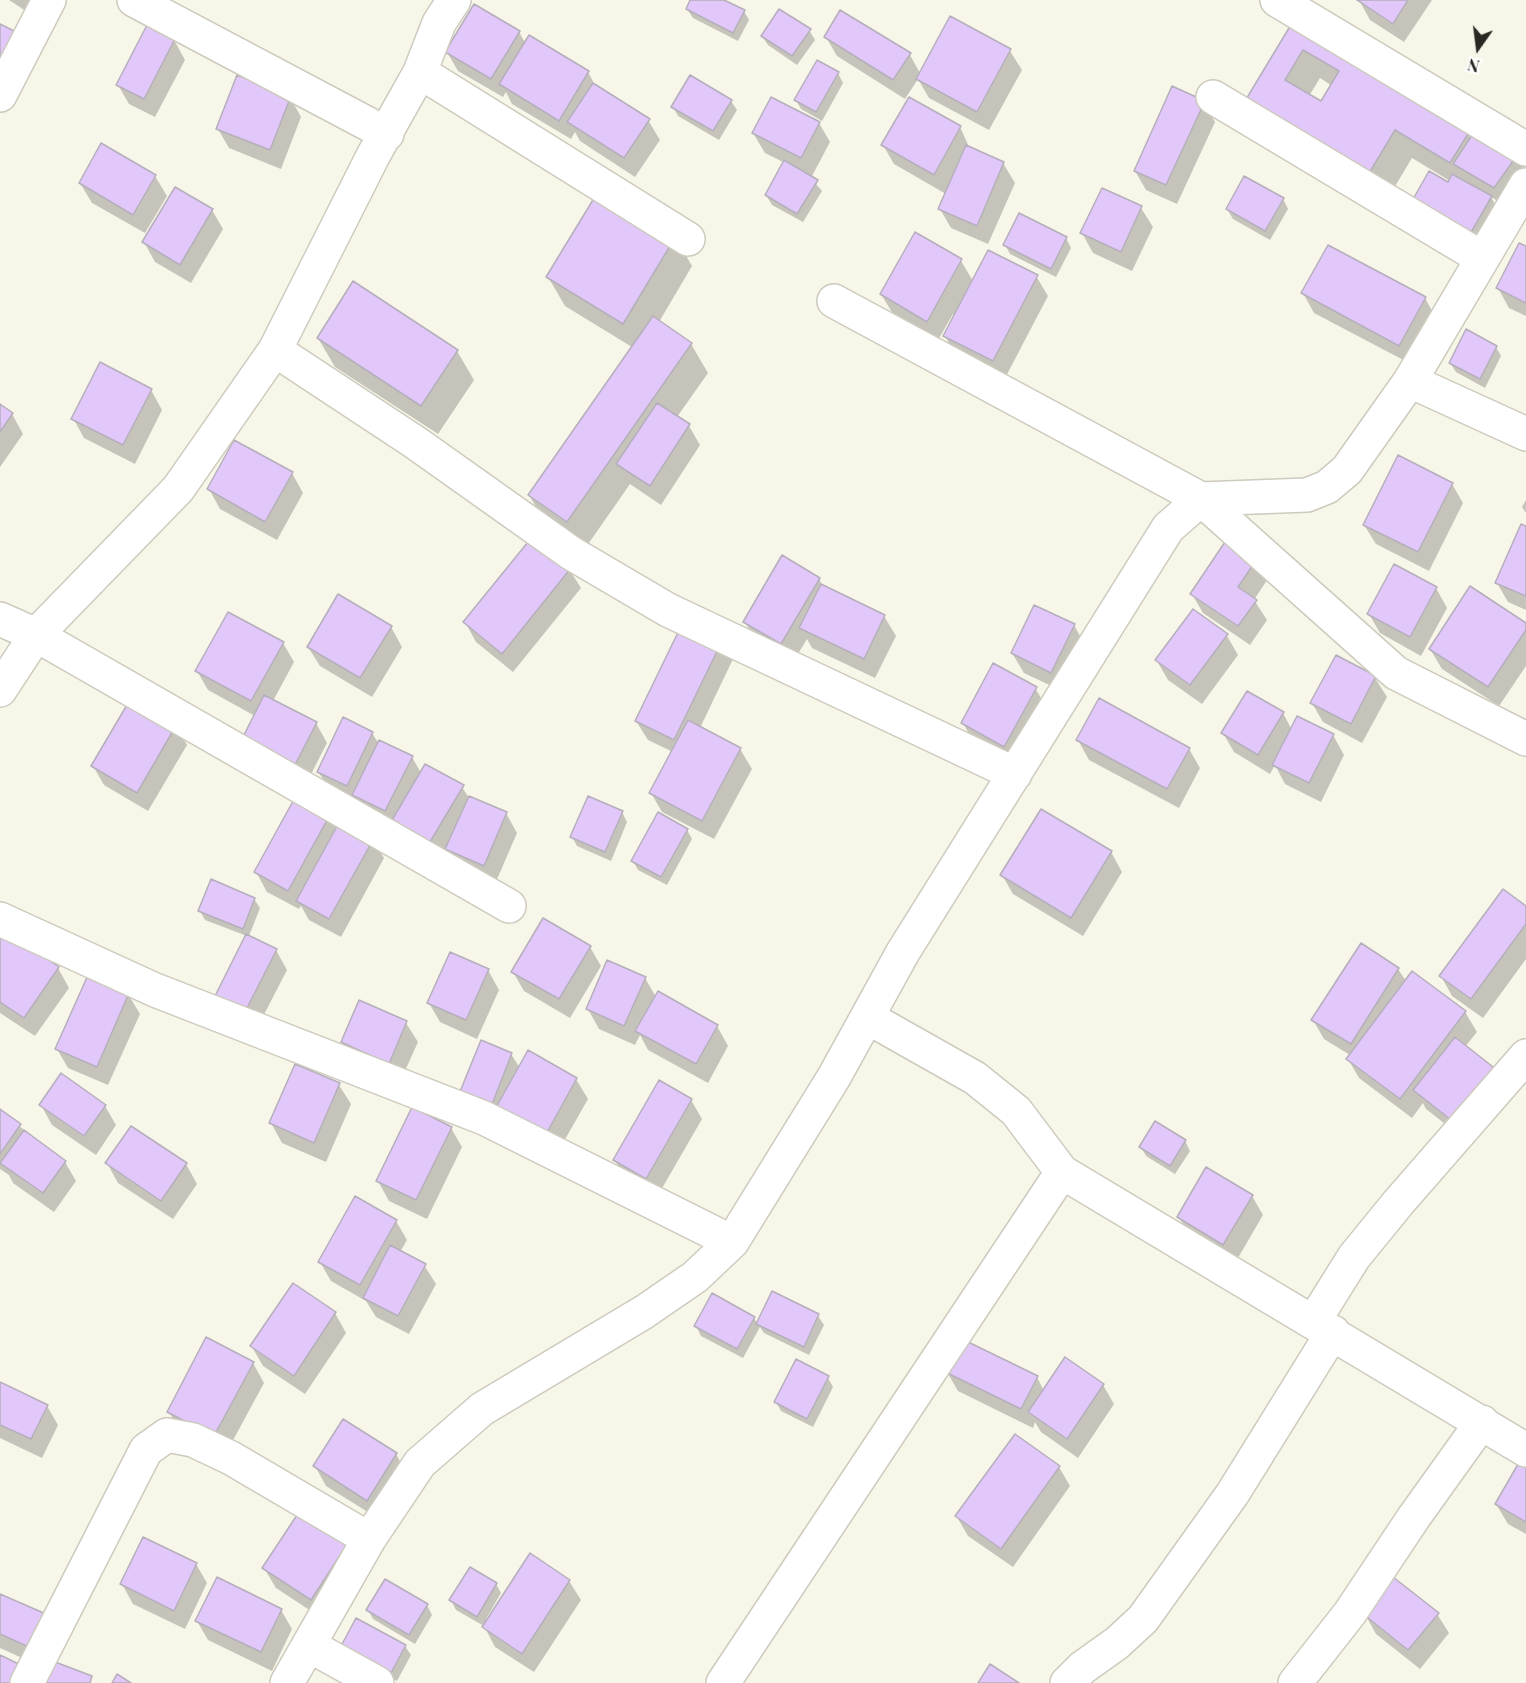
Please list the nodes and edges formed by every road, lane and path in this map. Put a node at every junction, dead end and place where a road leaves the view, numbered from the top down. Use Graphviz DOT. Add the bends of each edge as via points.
graph roads {
  1 [pos="49,0"];
  2 [pos="135,0"];
  3 [pos="454,0"];
  4 [pos="1277,0"];
  5 [pos="420,72"];
  6 [pos="0,96"];
  7 [pos="1213,98"];
  8 [pos="387,134"];
  9 [pos="1526,150"];
  10 [pos="1526,185"];
  11 [pos="688,239"];
  12 [pos="1482,258"];
  13 [pos="834,301"];
  14 [pos="275,350"];
  15 [pos="1410,381"];
  16 [pos="1526,434"];
  17 [pos="1201,499"];
  18 [pos="0,618"];
  19 [pos="36,635"];
  20 [pos="0,690"];
  21 [pos="1526,739"];
  22 [pos="1015,774"];
  23 [pos="509,906"];
  24 [pos="0,919"];
  25 [pos="867,1017"];
  26 [pos="1526,1056"];
  27 [pos="1062,1172"];
  28 [pos="732,1242"];
  29 [pos="1323,1327"];
  30 [pos="1482,1422"];
  31 [pos="1526,1449"];
  32 [pos="369,1539"];
  33 [pos="310,1646"];
  34 [pos="27,1683"];
  35 [pos="287,1683"];
  36 [pos="377,1683"];
  37 [pos="723,1683"];
  38 [pos="1067,1683"];
  39 [pos="1295,1683"];
  1 -- 6 [label="street"];
  2 -- 8 [label="street"];
  3 -- 5 [label="street" via="439,22"];
  4 -- 9 [label="street"];
  5 -- 8 [label="street"];
  5 -- 11 [label="street"];
  7 -- 12 [label="street"];
  8 -- 14 [label="street"];
  10 -- 12 [label="street"];
  12 -- 15 [label="street"];
  13 -- 17 [label="street"];
  14 -- 19 [label="street" via="178,489"];
  14 -- 22 [label="street" via="416,443 571,553 668,610"];
  15 -- 16 [label="street"];
  15 -- 17 [label="street" via="1347,470 1327,487 1307,495 1282,498"];
  17 -- 21 [label="street" via="1396,673"];
  17 -- 22 [label="street" via="1168,528"];
  18 -- 19 [label="street"];
  19 -- 20 [label="street"];
  19 -- 23 [label="street"];
  22 -- 25 [label="street" via="903,952"];
  24 -- 28 [label="street" via="155,990 484,1118"];
  25 -- 27 [label="street" via="975,1078 1017,1112"];
  25 -- 28 [label="street"];
  26 -- 29 [label="street" via="1354,1257"];
  27 -- 29 [label="street"];
  27 -- 37 [label="street"];
  28 -- 32 [label="street" via="695,1277 644,1312 482,1409 420,1463"];
  29 -- 30 [label="street"];
  29 -- 38 [label="street" via="1233,1493 1143,1619"];
  30 -- 31 [label="street"];
  30 -- 39 [label="street" via="1350,1614"];
  32 -- 33 [label="street"];
  32 -- 34 [label="street" via="231,1458 194,1440 167,1435 146,1450"];
  33 -- 35 [label="street"];
  33 -- 36 [label="street"];
}
